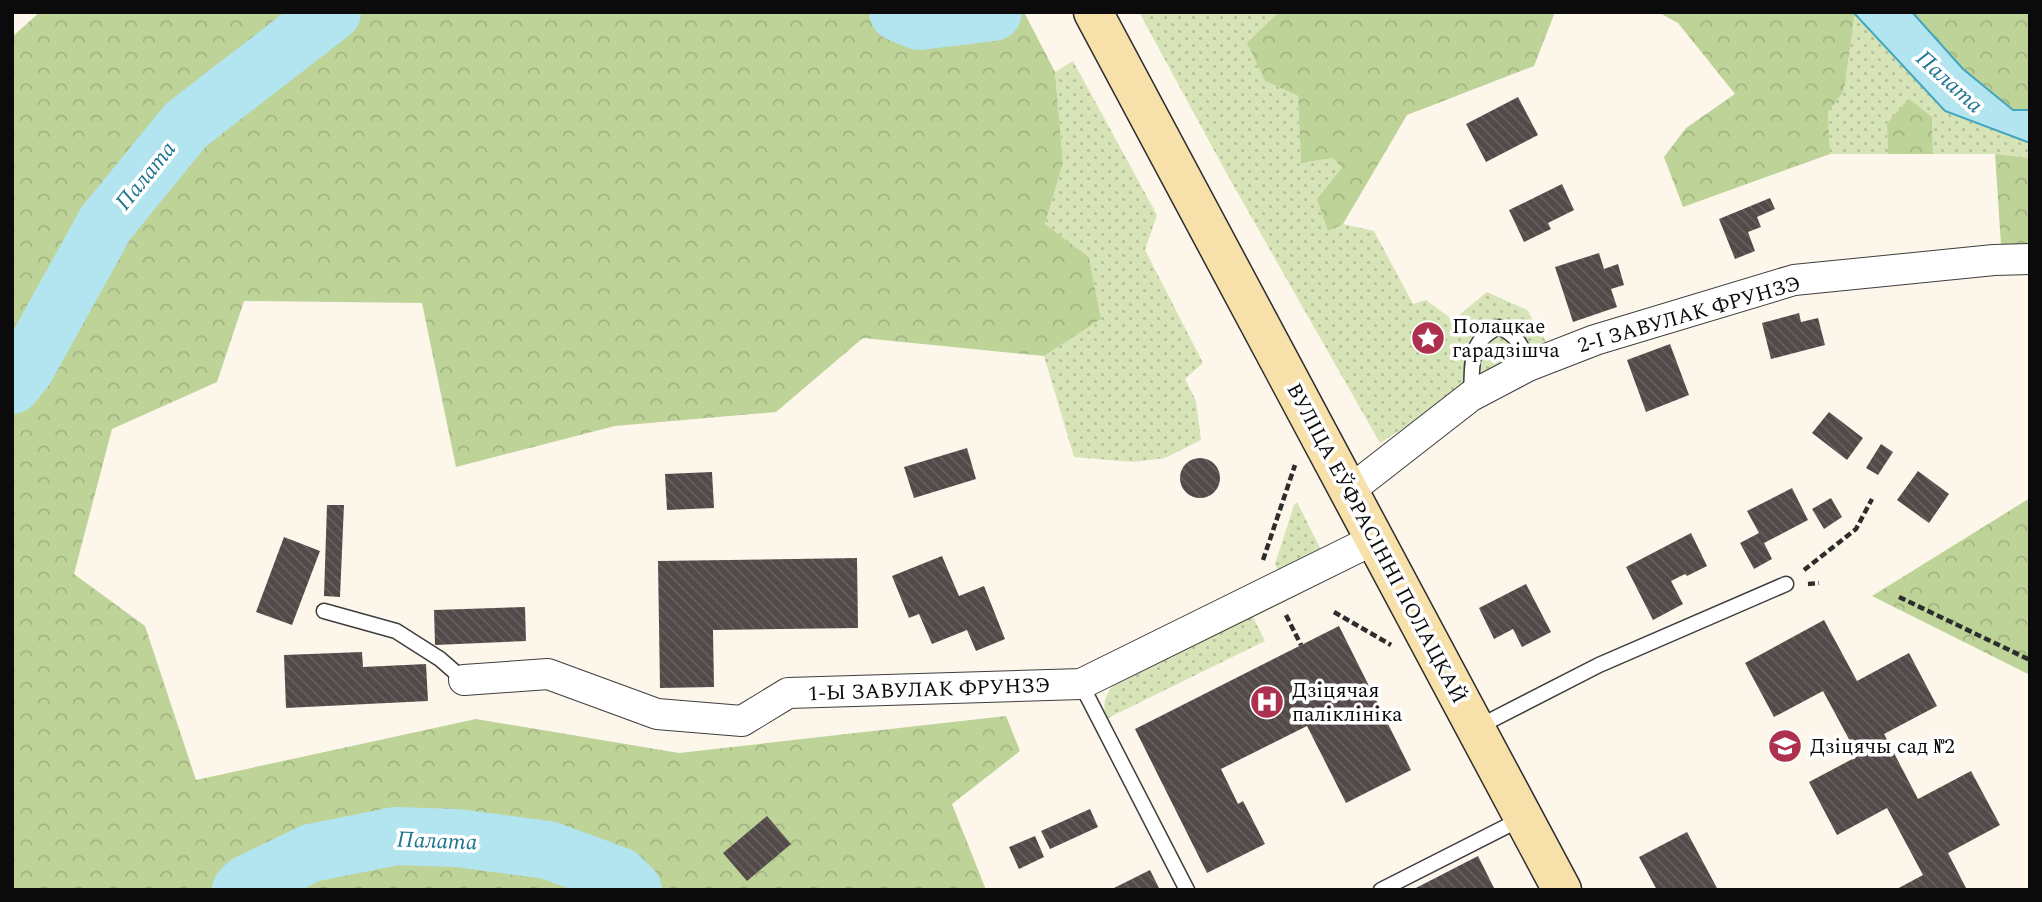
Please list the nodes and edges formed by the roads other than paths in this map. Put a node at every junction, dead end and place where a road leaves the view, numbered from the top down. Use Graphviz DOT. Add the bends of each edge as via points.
graph roads {
  1 [pos="1093,12"];
  2 [pos="2030,259"];
  3 [pos="1528,366"];
  4 [pos="1471,396"];
  5 [pos="1349,491"];
  6 [pos="1375,539"];
  7 [pos="1786,584"];
  8 [pos="324,611"];
  9 [pos="464,680"];
  10 [pos="1081,684"];
  11 [pos="1475,728"];
  12 [pos="1524,818"];
  13 [pos="1187,890"];
  14 [pos="1381,890"];
  15 [pos="1562,890"];
  1 -- 5 [label="main road, ВУЛІЦА ЕЎФРАСІННІ ПОЛАЦКАЙ"];
  2 -- 3 [label="street, 2-І ЗАВУЛАК ФРУНЗЭ" via="1794,280 1595,340"];
  3 -- 4 [label="street, 2-І ЗАВУЛАК ФРУНЗЭ"];
  3 -- 4 [label="lane" via="1524,348 1514,334 1499,327 1485,333 1475,345"];
  4 -- 5 [label="street, 2-І ЗАВУЛАК ФРУНЗЭ"];
  5 -- 6 [label="main road, ВУЛІЦА ЕЎФРАСІННІ ПОЛАЦКАЙ"];
  6 -- 10 [label="street, 1-Ы ЗАВУЛАК ФРУНЗЭ"];
  6 -- 11 [label="main road, ВУЛІЦА ЕЎФРАСІННІ ПОЛАЦКАЙ"];
  7 -- 11 [label="lane" via="1599,665"];
  8 -- 9 [label="lane" via="396,631"];
  9 -- 10 [label="street, 1-Ы ЗАВУЛАК ФРУНЗЭ" via="548,674 657,714 742,721 788,694"];
  10 -- 13 [label="lane"];
  11 -- 12 [label="main road, ВУЛІЦА ЕЎФРАСІННІ ПОЛАЦКАЙ"];
  12 -- 14 [label="lane"];
  12 -- 15 [label="main road, ВУЛІЦА ЕЎФРАСІННІ ПОЛАЦКАЙ"];
}
